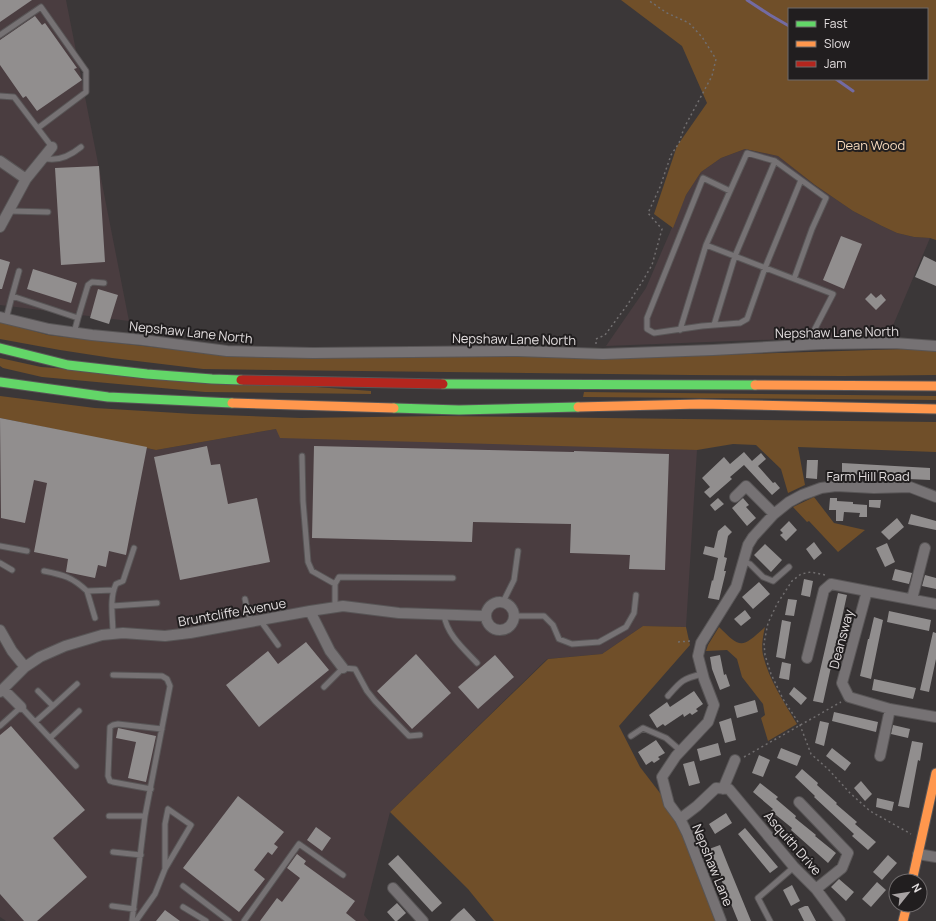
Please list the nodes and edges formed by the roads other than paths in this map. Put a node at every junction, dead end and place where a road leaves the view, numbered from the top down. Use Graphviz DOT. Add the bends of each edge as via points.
graph roads {
  1 [pos="0,35"];
  2 [pos="0,96"];
  3 [pos="38,128"];
  4 [pos="52,147"];
  5 [pos="81,147"];
  6 [pos="43,158"];
  7 [pos="0,161"];
  8 [pos="775,161"];
  9 [pos="26,179"];
  10 [pos="801,180"];
  11 [pos="730,190"];
  12 [pos="9,211"];
  13 [pos="48,212"];
  14 [pos="0,227"];
  15 [pos="706,245"];
  16 [pos="735,256"];
  17 [pos="765,268"];
  18 [pos="19,271"];
  19 [pos="794,279"];
  20 [pos="104,283"];
  21 [pos="12,296"];
  22 [pos="3,318"];
  23 [pos="78,318"];
  24 [pos="714,325"];
  25 [pos="680,330"];
  26 [pos="74,333"];
  27 [pos="807,344"];
  28 [pos="936,346"];
  29 [pos="0,348"];
  30 [pos="0,382"];
  31 [pos="936,386"];
  32 [pos="936,409"];
  33 [pos="302,456"];
  34 [pos="735,497"];
  35 [pos="936,497"];
  36 [pos="774,514"];
  37 [pos="0,546"];
  38 [pos="134,548"];
  39 [pos="926,548"];
  40 [pos="27,550"];
  41 [pos="518,551"];
  42 [pos="742,561"];
  43 [pos="0,563"];
  44 [pos="788,567"];
  45 [pos="12,570"];
  46 [pos="44,571"];
  47 [pos="453,578"];
  48 [pos="334,584"];
  49 [pos="114,590"];
  50 [pos="87,591"];
  51 [pos="866,591"];
  52 [pos="636,595"];
  53 [pos="912,599"];
  54 [pos="245,600"];
  55 [pos="504,602"];
  56 [pos="157,603"];
  57 [pos="936,604"];
  58 [pos="112,606"];
  59 [pos="335,608"];
  60 [pos="310,611"];
  61 [pos="444,615"];
  62 [pos="486,616"];
  63 [pos="515,616"];
  64 [pos="95,618"];
  65 [pos="256,621"];
  66 [pos="0,630"];
  67 [pos="113,634"];
  68 [pos="278,644"];
  69 [pos="807,658"];
  70 [pos="477,663"];
  71 [pos="25,667"];
  72 [pos="343,668"];
  73 [pos="702,674"];
  74 [pos="113,675"];
  75 [pos="77,684"];
  76 [pos="324,687"];
  77 [pos="38,690"];
  78 [pos="2,691"];
  79 [pos="668,696"];
  80 [pos="53,706"];
  81 [pos="21,707"];
  82 [pos="890,709"];
  83 [pos="79,711"];
  84 [pos="936,717"];
  85 [pos="35,722"];
  86 [pos="0,726"];
  87 [pos="162,730"];
  88 [pos="420,735"];
  89 [pos="631,736"];
  90 [pos="50,738"];
  91 [pos="680,751"];
  92 [pos="880,756"];
  93 [pos="735,760"];
  94 [pos="76,766"];
  95 [pos="936,773"];
  96 [pos="151,789"];
  97 [pos="723,789"];
  98 [pos="799,802"];
  99 [pos="109,816"];
  100 [pos="144,816"];
  101 [pos="680,819"];
  102 [pos="113,852"];
  103 [pos="918,854"];
  104 [pos="141,855"];
  105 [pos="936,857"];
  106 [pos="794,867"];
  107 [pos="165,869"];
  108 [pos="914,873"];
  109 [pos="343,875"];
  110 [pos="183,886"];
  111 [pos="393,888"];
  112 [pos="816,889"];
  113 [pos="112,906"];
  114 [pos="183,907"];
  115 [pos="134,909"];
  116 [pos="132,921"];
  117 [pos="136,921"];
  118 [pos="206,921"];
  119 [pos="229,921"];
  120 [pos="244,921"];
  121 [pos="423,921"];
  122 [pos="721,921"];
  123 [pos="770,921"];
  124 [pos="840,921"];
  1 -- 3 [label="lane" via="41,7 86,72 86,92"];
  2 -- 3 [label="lane" via="14,97"];
  3 -- 4 [label="lane"];
  4 -- 6 [label="street"];
  5 -- 6 [label="lane" via="62,158"];
  6 -- 9 [label="street"];
  7 -- 9 [label="street"];
  8 -- 10 [label="lane"];
  8 -- 11 [label="lane" via="747,154"];
  8 -- 16 [label="lane"];
  9 -- 12 [label="street"];
  10 -- 17 [label="lane"];
  10 -- 19 [label="lane" via="826,198"];
  11 -- 15 [label="lane"];
  11 -- 25 [label="lane" via="703,178 647,318 646,329 654,334"];
  12 -- 13 [label="lane"];
  12 -- 14 [label="street"];
  15 -- 16 [label="lane"];
  15 -- 25 [label="lane"];
  16 -- 17 [label="lane"];
  16 -- 24 [label="lane"];
  17 -- 19 [label="lane"];
  17 -- 24 [label="lane" via="747,319 740,323"];
  18 -- 21 [label="lane"];
  19 -- 27 [label="lane" via="833,294"];
  20 -- 23 [label="lane" via="92,282 88,285"];
  21 -- 22 [label="lane"];
  21 -- 23 [label="lane"];
  22 -- 26 [label="street, Nepshaw Lane North"];
  23 -- 26 [label="lane"];
  24 -- 25 [label="lane"];
  26 -- 27 [label="street, Nepshaw Lane North" via="227,351 313,353 518,351 596,354"];
  27 -- 28 [label="street, Nepshaw Lane North" via="894,343"];
  29 -- 31 [label="main road" via="68,365 212,379 420,384"];
  30 -- 32 [label="main road" via="108,397 310,406 459,410 700,404"];
  33 -- 48 [label="lane" via="308,562 312,571"];
  34 -- 36 [label="street" via="746,486"];
  35 -- 36 [label="street, Farm Hill Road" via="910,487 836,486 802,494"];
  36 -- 42 [label="street, Farm Hill Road" via="750,541"];
  37 -- 40 [label="lane"];
  38 -- 49 [label="lane" via="123,581 116,584"];
  39 -- 53 [label="street"];
  41 -- 55 [label="lane" via="514,580"];
  42 -- 44 [label="lane" via="750,564 763,577 773,581"];
  42 -- 73 [label="street, Farm Hill Road" via="736,587 701,643 698,656"];
  43 -- 45 [label="lane"];
  46 -- 50 [label="lane" via="64,575"];
  47 -- 48 [label="lane" via="339,577"];
  48 -- 59 [label="lane"];
  49 -- 50 [label="lane"];
  49 -- 58 [label="lane"];
  50 -- 64 [label="lane"];
  51 -- 53 [label="street"];
  51 -- 69 [label="street" via="830,580 824,590"];
  51 -- 82 [label="street, Deansway" via="842,683 849,697"];
  52 -- 63 [label="lane" via="634,612 626,627 599,642 572,644 559,638 553,625 544,616"];
  53 -- 57 [label="street"];
  54 -- 65 [label="lane" via="246,608"];
  55 -- 62 [label="street" via="490,606"];
  55 -- 63 [label="street" via="514,611"];
  56 -- 58 [label="lane"];
  58 -- 67 [label="lane"];
  59 -- 60 [label="street, Bruntcliffe Avenue"];
  59 -- 61 [label="street, Bruntcliffe Avenue" via="343,606 399,613"];
  60 -- 65 [label="street, Bruntcliffe Avenue"];
  60 -- 72 [label="street" via="330,651"];
  61 -- 62 [label="street, Bruntcliffe Avenue"];
  61 -- 70 [label="lane" via="450,632"];
  62 -- 63 [label="street" via="490,626 500,631 511,626"];
  65 -- 67 [label="street, Bruntcliffe Avenue" via="165,636"];
  65 -- 68 [label="lane"];
  66 -- 71 [label="street"];
  67 -- 71 [label="street, Bruntcliffe Avenue" via="65,646"];
  71 -- 78 [label="street, Bruntcliffe Avenue"];
  72 -- 76 [label="lane"];
  72 -- 88 [label="lane" via="355,669 375,701 409,736"];
  73 -- 79 [label="lane" via="687,677"];
  73 -- 91 [label="street, Farm Hill Road" via="714,705 708,722"];
  74 -- 87 [label="lane" via="162,676 167,679 170,686"];
  75 -- 80 [label="lane"];
  77 -- 80 [label="lane"];
  78 -- 81 [label="street"];
  80 -- 85 [label="lane"];
  81 -- 85 [label="lane"];
  81 -- 86 [label="lane"];
  82 -- 84 [label="street"];
  82 -- 92 [label="street"];
  83 -- 90 [label="lane"];
  85 -- 90 [label="lane"];
  87 -- 96 [label="lane"];
  87 -- 96 [label="lane" via="118,724 110,727 110,780"];
  89 -- 91 [label="lane" via="643,728 666,738"];
  90 -- 94 [label="lane"];
  91 -- 101 [label="street, Farm Hill Road" via="662,777 669,804"];
  93 -- 97 [label="street"];
  95 -- 103 [label="main road"];
  96 -- 100 [label="lane"];
  97 -- 101 [label="street" via="716,788"];
  97 -- 106 [label="street, Asquith Drive" via="730,789"];
  98 -- 112 [label="street" via="848,853 842,868"];
  99 -- 100 [label="lane"];
  100 -- 104 [label="lane"];
  101 -- 122 [label="street, Nepshaw Lane"];
  102 -- 104 [label="lane"];
  103 -- 105 [label="street"];
  103 -- 108 [label="main road"];
  104 -- 115 [label="lane"];
  106 -- 112 [label="street, Asquith Drive"];
  106 -- 123 [label="lane" via="758,898"];
  107 -- 107 [label="lane" via="165,824 168,809 191,824"];
  107 -- 117 [label="lane" via="155,894"];
  109 -- 120 [label="lane" via="299,844"];
  110 -- 119 [label="lane"];
  111 -- 121 [label="street"];
  112 -- 124 [label="street, Asquith Drive"];
  113 -- 115 [label="lane"];
  114 -- 118 [label="lane"];
  115 -- 116 [label="lane"];
}
